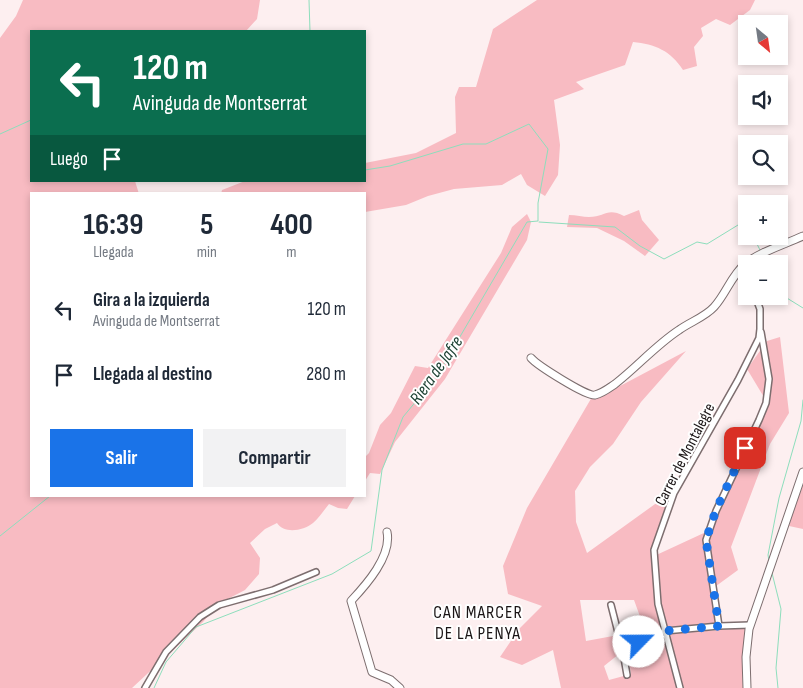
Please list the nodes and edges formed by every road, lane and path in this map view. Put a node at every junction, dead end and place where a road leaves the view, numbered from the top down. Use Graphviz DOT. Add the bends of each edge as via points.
graph roads {
  1 [pos="803,236"];
  2 [pos="763,255"];
  3 [pos="738,272"];
  4 [pos="758,305"];
  5 [pos="760,329"];
  6 [pos="531,358"];
  7 [pos="803,472"];
  8 [pos="387,532"];
  9 [pos="316,572"];
  10 [pos="611,605"];
  11 [pos="750,625"];
  12 [pos="719,626"];
  13 [pos="665,631"];
  14 [pos="623,652"];
  15 [pos="627,676"];
  16 [pos="144,688"];
  17 [pos="400,688"];
  18 [pos="680,688"];
  19 [pos="748,688"];
  1 -- 2 [label="street"];
  3 -- 6 [label="street" via="712,310 678,330 633,370 596,395 588,395"];
  4 -- 5 [label="street, Carrer de Montalegre"];
  5 -- 12 [label="street" via="769,378 766,403 716,510 706,540"];
  5 -- 13 [label="street, Carrer de Montalegre" via="738,380 674,493 654,550 658,604"];
  7 -- 11 [label="street"];
  8 -- 17 [label="street" via="382,562 351,601 372,672 392,680"];
  9 -- 16 [label="street" via="273,590 219,605 200,617 166,652"];
  10 -- 14 [label="street"];
  11 -- 12 [label="street"];
  11 -- 19 [label="street" via="746,647"];
  12 -- 13 [label="street"];
  13 -- 14 [label="street"];
  13 -- 18 [label="street, Carrer de Montalegre"];
  14 -- 15 [label="street"];
}
